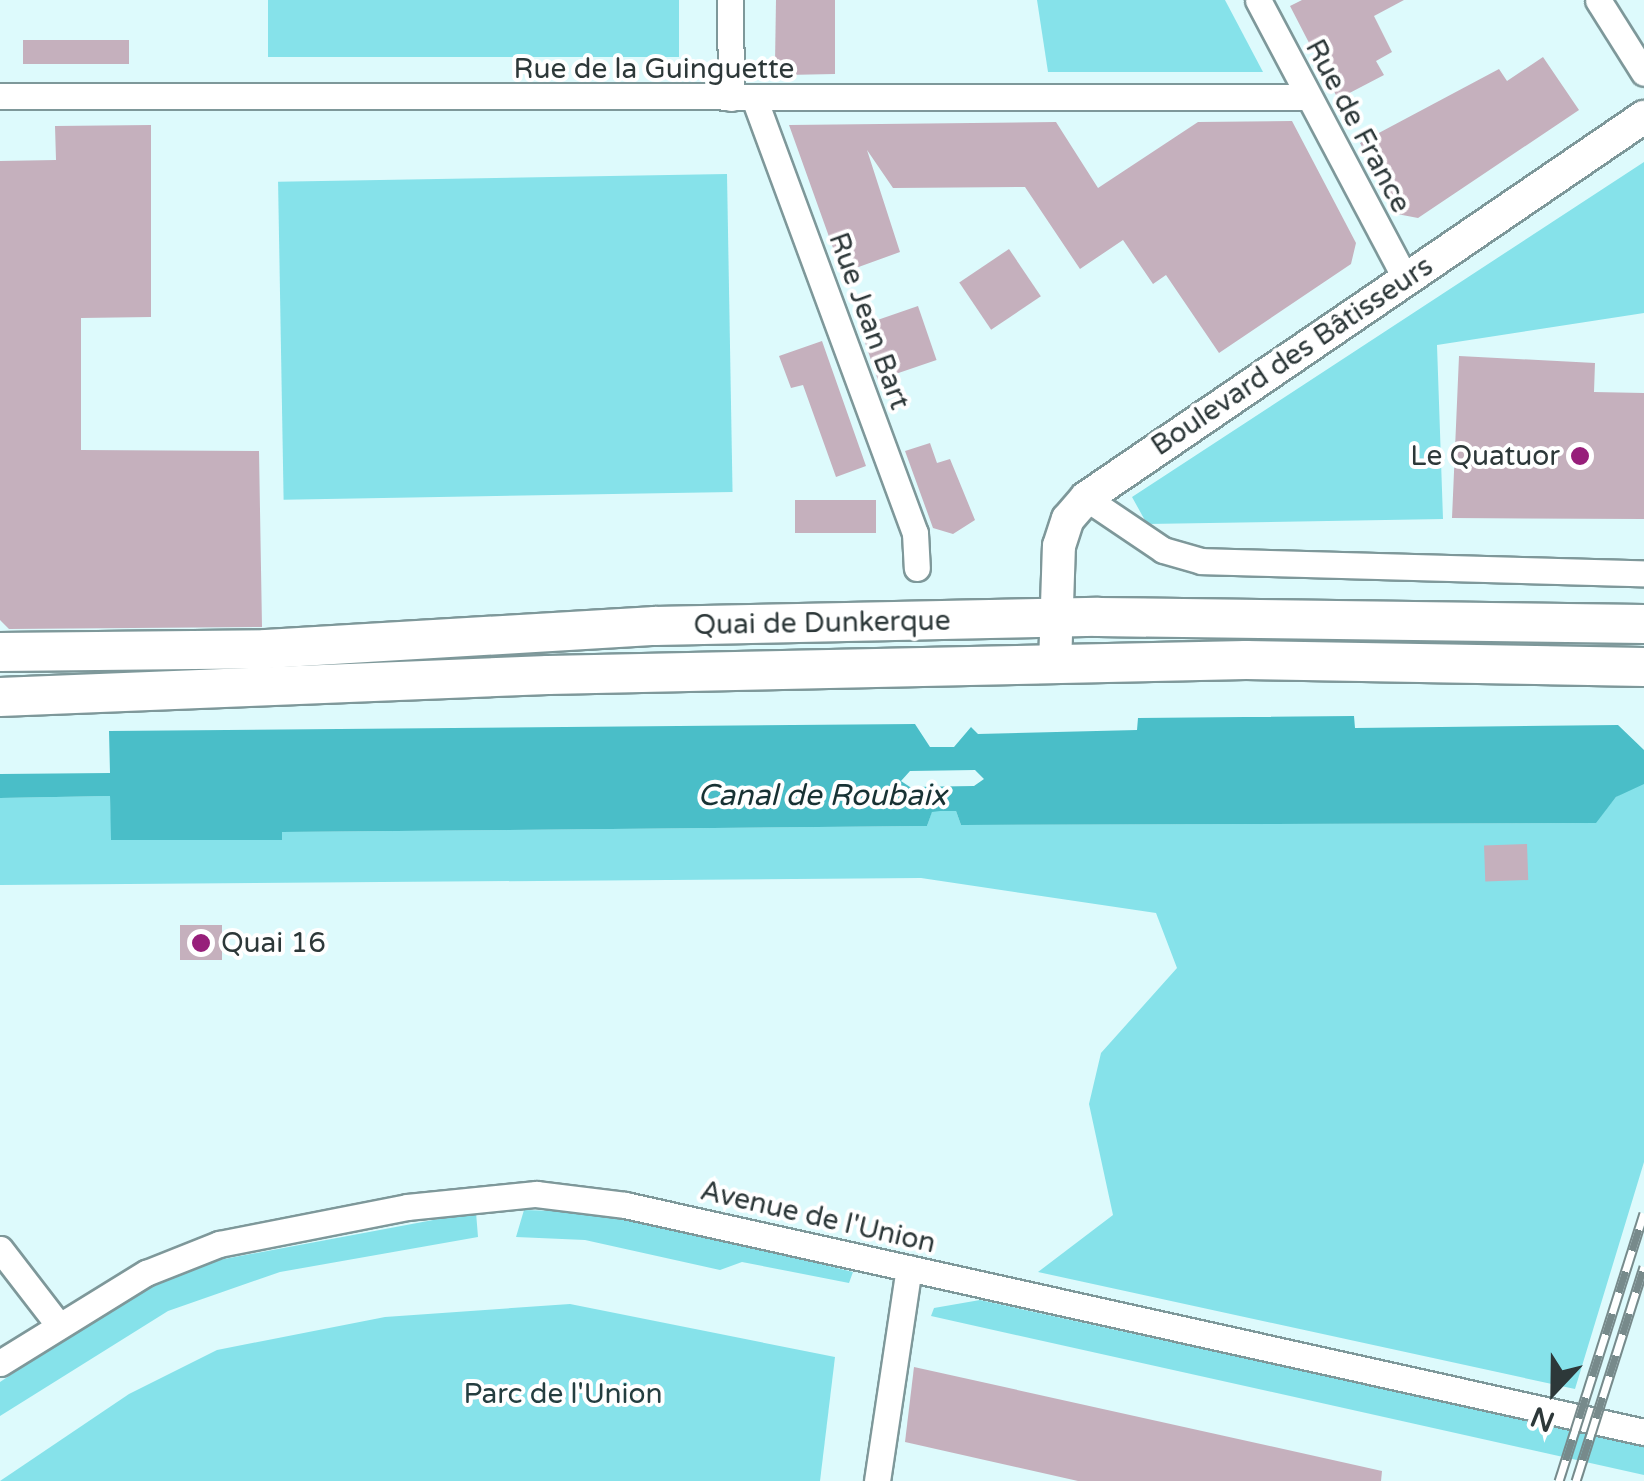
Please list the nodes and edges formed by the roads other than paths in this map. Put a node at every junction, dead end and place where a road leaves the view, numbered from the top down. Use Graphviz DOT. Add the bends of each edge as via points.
graph roads {
  1 [pos="730,0"];
  2 [pos="1258,0"];
  3 [pos="1598,0"];
  4 [pos="1644,73"];
  5 [pos="0,96"];
  6 [pos="1308,96"];
  7 [pos="742,98"];
  8 [pos="1644,117"];
  9 [pos="1406,279"];
  10 [pos="1086,498"];
  11 [pos="917,568"];
  12 [pos="1644,572"];
  13 [pos="1057,618"];
  14 [pos="1644,624"];
  15 [pos="0,652"];
  16 [pos="1056,665"];
  17 [pos="1644,667"];
  18 [pos="0,698"];
  19 [pos="0,1248"];
  20 [pos="909,1268"];
  21 [pos="57,1323"];
  22 [pos="0,1362"];
  23 [pos="1644,1432"];
  24 [pos="878,1481"];
  1 -- 7 [label="street, Rue Jean Bart"];
  2 -- 6 [label="street, Rue de France"];
  3 -- 4 [label="street"];
  5 -- 7 [label="street, Rue de la Guinguette"];
  6 -- 7 [label="street, Rue de la Guinguette"];
  6 -- 9 [label="street, Rue de France"];
  7 -- 11 [label="street, Rue Jean Bart" via="874,419 915,533"];
  8 -- 9 [label="street, Boulevard des Bâtisseurs"];
  9 -- 10 [label="street, Boulevard des Bâtisseurs"];
  10 -- 12 [label="street" via="1163,550 1201,562"];
  10 -- 13 [label="street, Boulevard des Bâtisseurs" via="1060,538"];
  13 -- 14 [label="main road, Quai de Dunkerque" via="1314,615"];
  13 -- 15 [label="main road, Quai de Dunkerque" via="655,626 285,648"];
  13 -- 16 [label="street, Boulevard des Bâtisseurs"];
  16 -- 17 [label="main road, Quai de Dunkerque" via="1308,660"];
  16 -- 18 [label="main road, Quai de Dunkerque" via="510,676"];
  19 -- 21 [label="street"];
  20 -- 21 [label="street, Avenue de l'Union" via="597,1199 490,1195 219,1244 146,1272"];
  20 -- 23 [label="street, Avenue de l'Union"];
  20 -- 24 [label="street"];
  21 -- 22 [label="street, Avenue de l'Union"];
}
